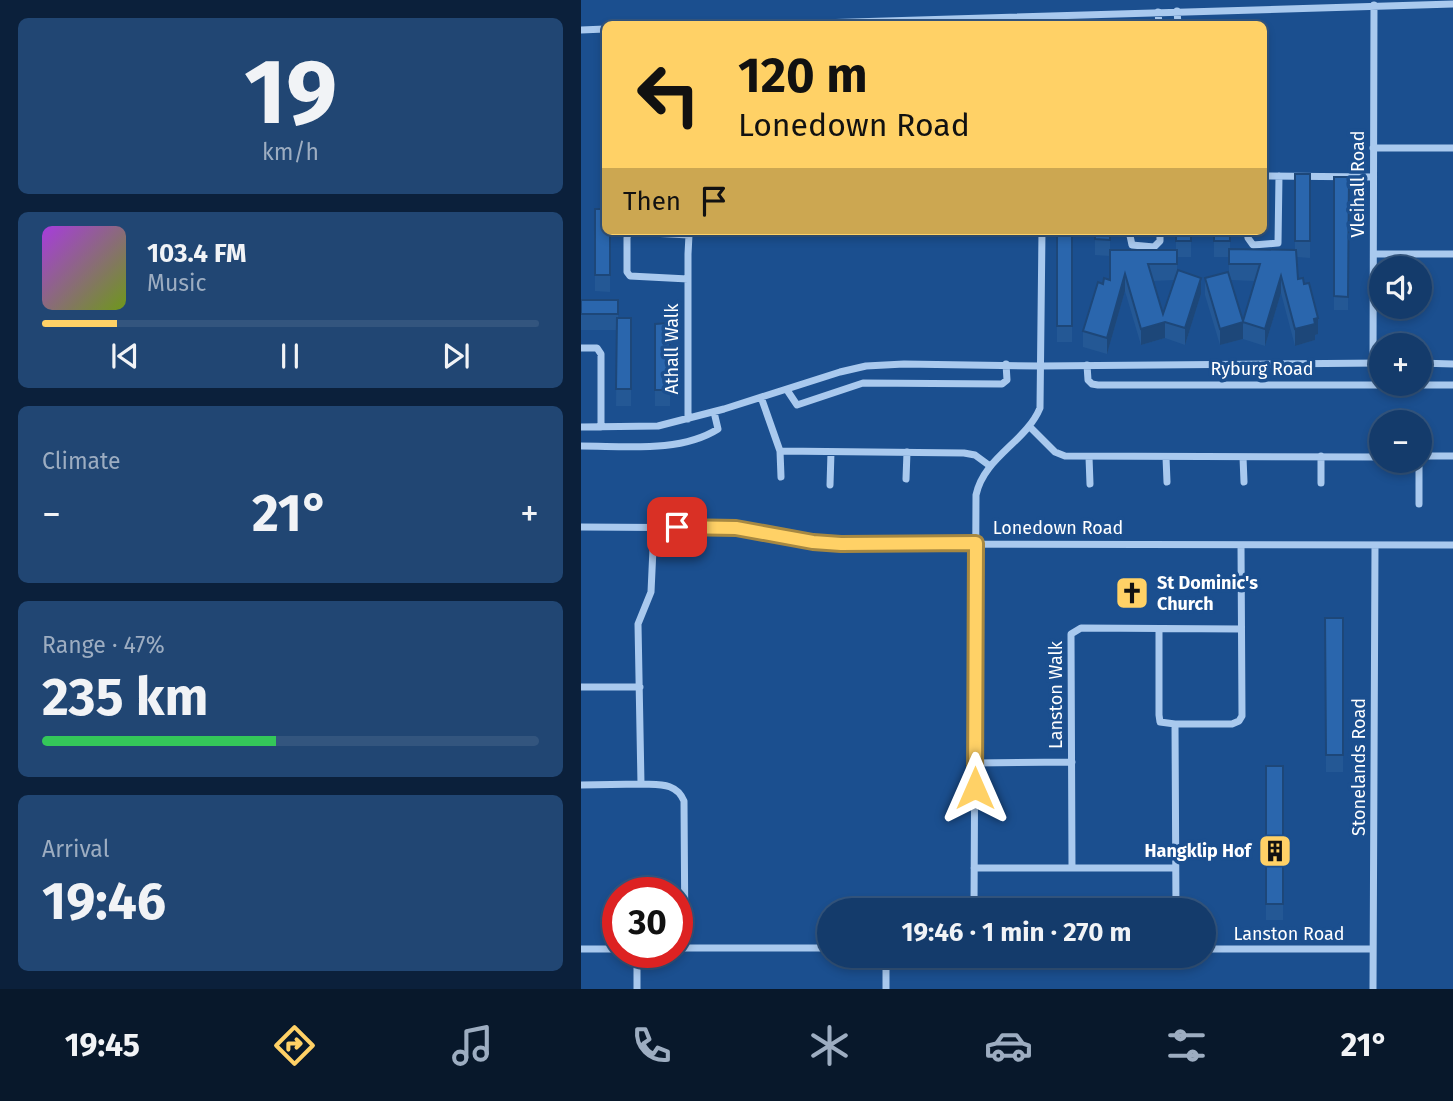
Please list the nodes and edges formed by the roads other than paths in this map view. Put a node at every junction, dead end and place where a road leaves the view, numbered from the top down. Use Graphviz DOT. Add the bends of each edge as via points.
graph roads {
  1 [pos="1453,4"];
  2 [pos="1374,5"];
  3 [pos="1177,11"];
  4 [pos="1158,12"];
  5 [pos="1073,15"];
  6 [pos="1054,16"];
  7 [pos="987,21"];
  8 [pos="1055,21"];
  9 [pos="1073,21"];
  10 [pos="1159,21"];
  11 [pos="1178,21"];
  12 [pos="602,29"];
  13 [pos="581,30"];
  14 [pos="1373,148"];
  15 [pos="1453,148"];
  16 [pos="1267,176"];
  17 [pos="1279,176"];
  18 [pos="1373,177"];
  19 [pos="628,235"];
  20 [pos="690,235"];
  21 [pos="1042,235"];
  22 [pos="1130,235"];
  23 [pos="1160,235"];
  24 [pos="1248,235"];
  25 [pos="1374,254"];
  26 [pos="1453,254"];
  27 [pos="688,279"];
  28 [pos="1376,333"];
  29 [pos="581,348"];
  30 [pos="1369,363"];
  31 [pos="1432,363"];
  32 [pos="1006,364"];
  33 [pos="1453,364"];
  34 [pos="1087,365"];
  35 [pos="1040,366"];
  36 [pos="1453,385"];
  37 [pos="787,390"];
  38 [pos="761,397"];
  39 [pos="714,412"];
  40 [pos="688,419"];
  41 [pos="1030,426"];
  42 [pos="581,427"];
  43 [pos="601,427"];
  44 [pos="581,446"];
  45 [pos="780,451"];
  46 [pos="831,452"];
  47 [pos="907,452"];
  48 [pos="1321,456"];
  49 [pos="1453,456"];
  50 [pos="1089,457"];
  51 [pos="1166,457"];
  52 [pos="1244,457"];
  53 [pos="1369,457"];
  54 [pos="1432,457"];
  55 [pos="990,466"];
  56 [pos="1419,473"];
  57 [pos="781,477"];
  58 [pos="906,479"];
  59 [pos="1167,482"];
  60 [pos="1244,482"];
  61 [pos="1090,484"];
  62 [pos="1321,484"];
  63 [pos="830,485"];
  64 [pos="1419,505"];
  65 [pos="581,527"];
  66 [pos="653,527"];
  67 [pos="976,543"];
  68 [pos="1241,545"];
  69 [pos="1453,545"];
  70 [pos="1375,546"];
  71 [pos="1159,629"];
  72 [pos="1241,629"];
  73 [pos="581,687"];
  74 [pos="640,687"];
  75 [pos="1175,724"];
  76 [pos="1072,762"];
  77 [pos="975,763"];
  78 [pos="641,784"];
  79 [pos="581,785"];
  80 [pos="974,868"];
  81 [pos="1072,868"];
  82 [pos="1175,868"];
  83 [pos="682,877"];
  84 [pos="974,898"];
  85 [pos="1176,898"];
  86 [pos="693,948"];
  87 [pos="817,948"];
  88 [pos="581,949"];
  89 [pos="602,949"];
  90 [pos="1216,949"];
  91 [pos="1373,949"];
  92 [pos="637,968"];
  93 [pos="886,968"];
  94 [pos="637,989"];
  95 [pos="886,989"];
  96 [pos="1373,989"];
  1 -- 2 [label="street"];
  2 -- 3 [label="street"];
  2 -- 14 [label="street, Vleihall Road"];
  3 -- 4 [label="street"];
  3 -- 11 [label="street"];
  4 -- 5 [label="street"];
  4 -- 10 [label="street"];
  5 -- 6 [label="street"];
  5 -- 9 [label="street"];
  6 -- 7 [label="street"];
  6 -- 8 [label="street"];
  12 -- 13 [label="street"];
  14 -- 15 [label="street"];
  14 -- 18 [label="street, Vleihall Road"];
  16 -- 17 [label="street"];
  17 -- 18 [label="street"];
  17 -- 24 [label="street" via="1278,243 1255,246"];
  18 -- 25 [label="street, Vleihall Road"];
  19 -- 27 [label="street, Athall Walk" via="630,276"];
  20 -- 27 [label="street, Athall Walk"];
  21 -- 35 [label="street"];
  22 -- 23 [label="street" via="1132,245 1154,247"];
  25 -- 26 [label="street"];
  25 -- 28 [label="street, Vleihall Road"];
  27 -- 40 [label="street, Athall Walk"];
  29 -- 43 [label="street" via="601,352"];
  30 -- 34 [label="street, Ryburg Road"];
  31 -- 33 [label="street"];
  32 -- 35 [label="street, Ryburg Road"];
  32 -- 37 [label="street, Ryburg Road" via="866,366"];
  32 -- 37 [label="street" via="1007,380 1002,384 863,383 797,405"];
  34 -- 35 [label="street, Ryburg Road"];
  34 -- 36 [label="street, Ryburg Road" via="1088,380 1098,385"];
  35 -- 41 [label="street" via="1040,408"];
  37 -- 38 [label="street, Ryburg Road"];
  38 -- 39 [label="street, Ryburg Road"];
  38 -- 45 [label="street"];
  39 -- 40 [label="street, Ryburg Road"];
  39 -- 44 [label="street" via="718,429 688,441 657,446"];
  40 -- 43 [label="street, Ryburg Road" via="658,426"];
  41 -- 50 [label="street" via="1055,452"];
  41 -- 55 [label="street"];
  42 -- 43 [label="street, Ryburg Road"];
  45 -- 46 [label="street"];
  45 -- 57 [label="street"];
  46 -- 47 [label="street"];
  46 -- 63 [label="street"];
  47 -- 55 [label="street" via="968,454"];
  47 -- 58 [label="street"];
  48 -- 52 [label="street"];
  48 -- 53 [label="street"];
  48 -- 62 [label="street"];
  49 -- 54 [label="street"];
  50 -- 51 [label="street"];
  50 -- 61 [label="street"];
  51 -- 52 [label="street"];
  51 -- 59 [label="street"];
  52 -- 60 [label="street"];
  55 -- 67 [label="street" via="978,482"];
  56 -- 64 [label="street"];
  65 -- 66 [label="street, Lonedown Road"];
  66 -- 67 [label="street, Lonedown Road" via="736,528 841,544"];
  66 -- 74 [label="street" via="651,592 639,620"];
  67 -- 68 [label="street, Lonedown Road"];
  67 -- 77 [label="street"];
  68 -- 70 [label="street, Lonedown Road"];
  68 -- 72 [label="street"];
  69 -- 70 [label="street, Lonedown Road"];
  70 -- 91 [label="street, Stonelands Road"];
  71 -- 72 [label="street, Lanston Walk"];
  71 -- 75 [label="street" via="1159,718"];
  71 -- 76 [label="street, Lanston Walk" via="1081,628 1072,634"];
  72 -- 75 [label="street" via="1241,719 1232,724"];
  73 -- 74 [label="street"];
  74 -- 78 [label="street"];
  75 -- 82 [label="street"];
  76 -- 77 [label="street, Lanston Walk"];
  76 -- 81 [label="street, Lanston Walk"];
  77 -- 80 [label="street"];
  78 -- 79 [label="street"];
  78 -- 83 [label="street" via="670,786 684,801"];
  80 -- 81 [label="street"];
  80 -- 84 [label="street"];
  81 -- 82 [label="street"];
  82 -- 85 [label="street"];
  86 -- 87 [label="street"];
  88 -- 89 [label="street"];
  90 -- 91 [label="street, Lanston Road"];
  91 -- 96 [label="street, Stonelands Road"];
  92 -- 94 [label="street"];
  93 -- 95 [label="street"];
}
